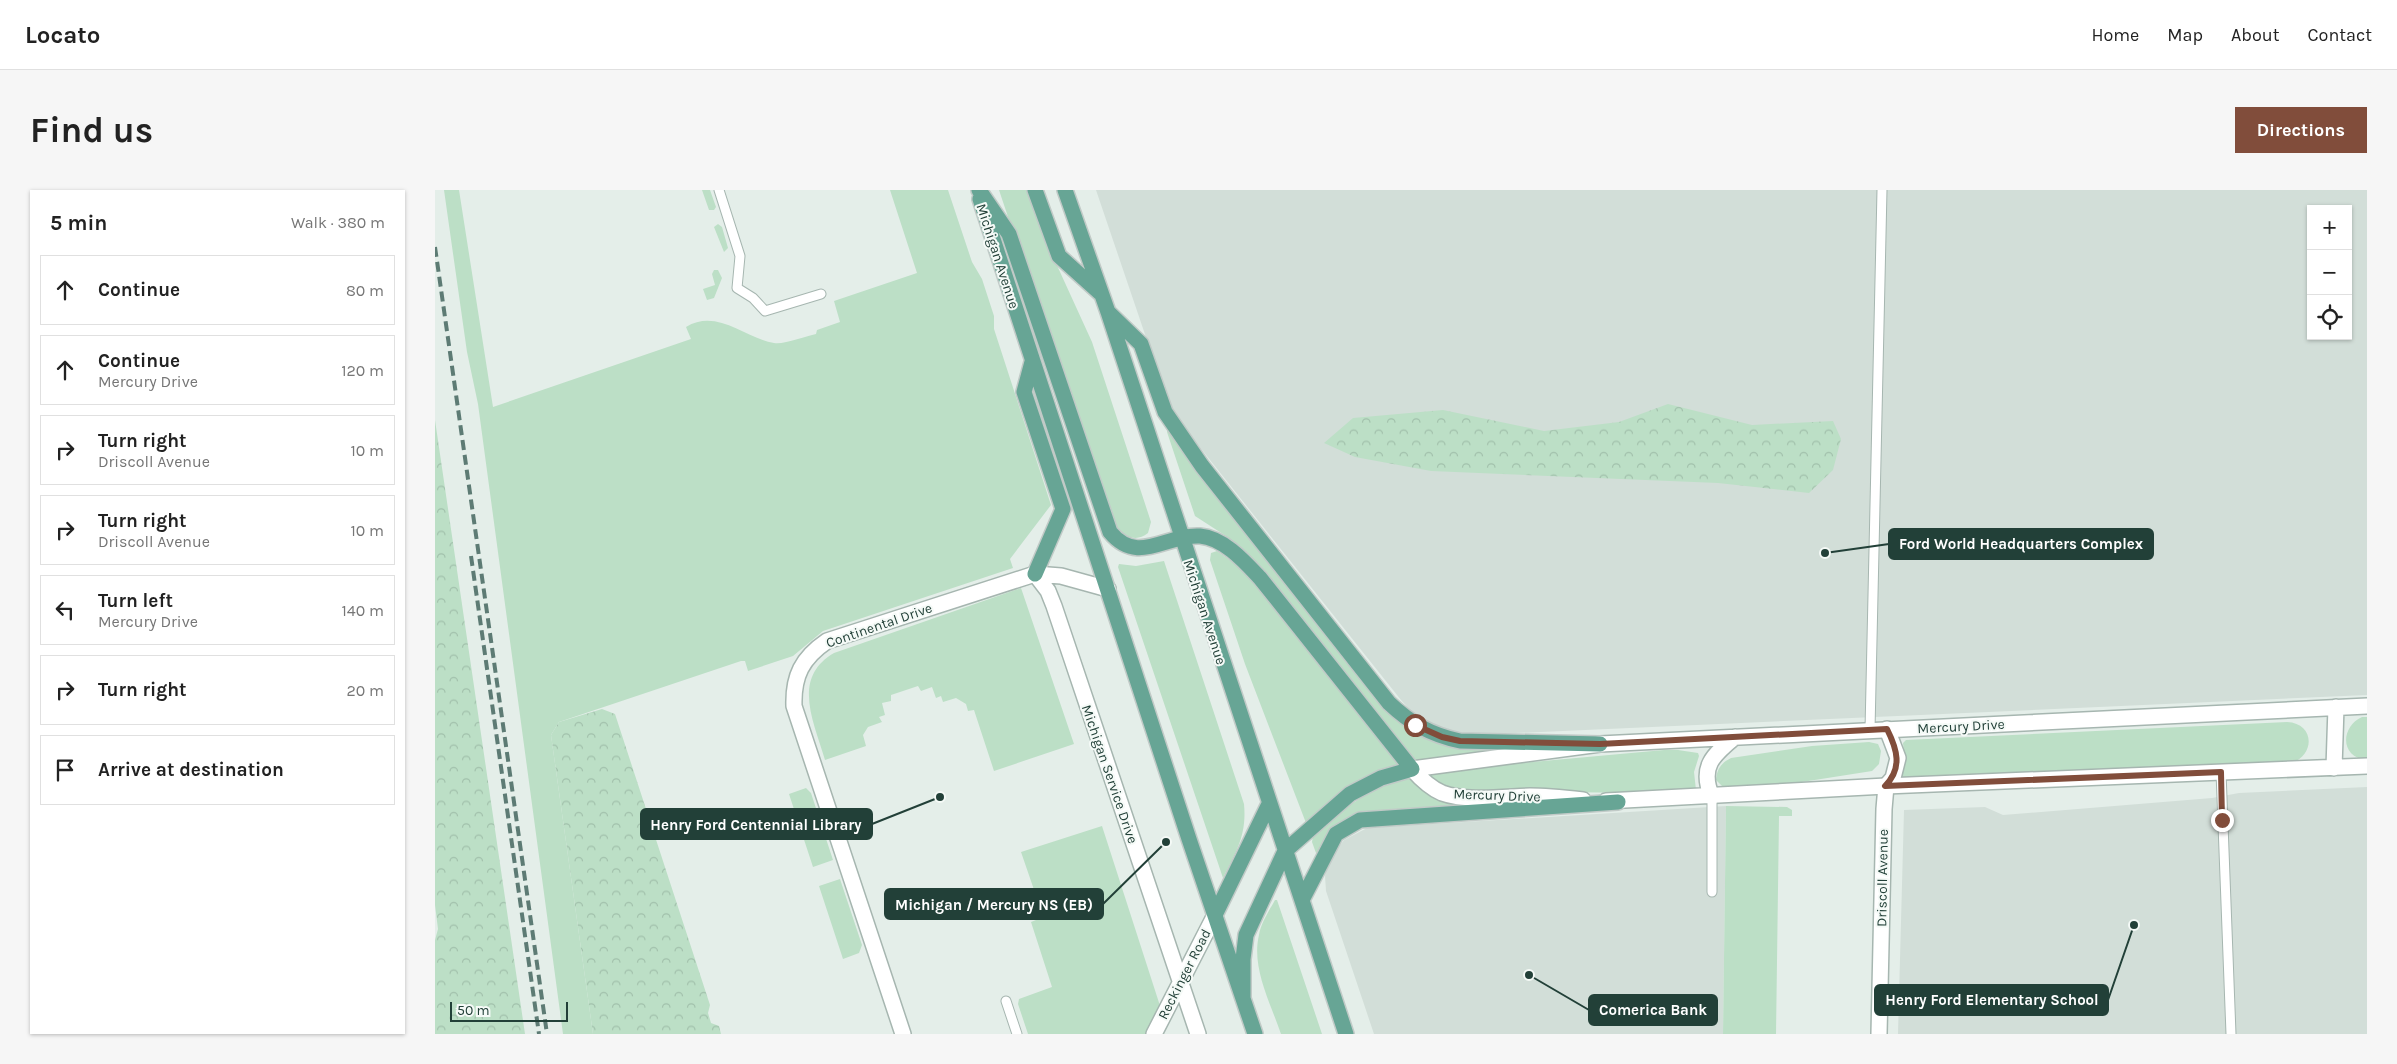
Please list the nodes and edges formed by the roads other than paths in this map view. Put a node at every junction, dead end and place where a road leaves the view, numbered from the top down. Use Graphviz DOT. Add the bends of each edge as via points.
graph roads {
  1 [pos="719,190"];
  2 [pos="978,190"];
  3 [pos="1035,190"];
  4 [pos="1065,190"];
  5 [pos="1882,190"];
  6 [pos="821,294"];
  7 [pos="1102,294"];
  8 [pos="1108,312"];
  9 [pos="1033,362"];
  10 [pos="1181,539"];
  11 [pos="1035,574"];
  12 [pos="1108,589"];
  13 [pos="2367,706"];
  14 [pos="2335,707"];
  15 [pos="1887,729"];
  16 [pos="1870,730"];
  17 [pos="1735,737"];
  18 [pos="1600,744"];
  19 [pos="2367,766"];
  20 [pos="2334,768"];
  21 [pos="1412,769"];
  22 [pos="2221,772"];
  23 [pos="1885,786"];
  24 [pos="1712,797"];
  25 [pos="1618,802"];
  26 [pos="1269,804"];
  27 [pos="1285,851"];
  28 [pos="1712,892"];
  29 [pos="1302,900"];
  30 [pos="1215,915"];
  31 [pos="1181,983"];
  32 [pos="1243,998"];
  33 [pos="1005,1001"];
  34 [pos="903,1034"];
  35 [pos="1017,1034"];
  36 [pos="1154,1034"];
  37 [pos="1198,1034"];
  38 [pos="1255,1034"];
  39 [pos="1346,1034"];
  40 [pos="1879,1034"];
  41 [pos="2231,1034"];
  1 -- 6 [label="lane" via="740,256 737,288 765,311"];
  2 -- 9 [label="main road, Michigan Avenue"];
  2 -- 10 [label="main road" via="1009,234 1110,532 1119,543 1129,547 1153,546"];
  3 -- 7 [label="main road" via="1059,256"];
  4 -- 7 [label="main road, Michigan Avenue"];
  5 -- 16 [label="lane"];
  7 -- 8 [label="main road, Michigan Avenue"];
  8 -- 10 [label="main road, Michigan Avenue"];
  8 -- 18 [label="main road" via="1141,344 1165,412 1202,466 1389,703 1404,717 1442,737 1460,741"];
  9 -- 11 [label="main road" via="1024,392 1063,509"];
  9 -- 12 [label="main road, Michigan Avenue"];
  10 -- 21 [label="main road" via="1200,536 1215,540 1240,557"];
  10 -- 26 [label="main road, Michigan Avenue"];
  11 -- 12 [label="street, Continental Drive" via="1061,576"];
  11 -- 31 [label="street, Michigan Service Drive" via="1054,606"];
  11 -- 34 [label="street, Continental Drive" via="827,640 814,649 797,674 794,706"];
  12 -- 30 [label="main road, Michigan Avenue"];
  13 -- 14 [label="street, Mercury Drive"];
  14 -- 15 [label="street, Mercury Drive"];
  14 -- 20 [label="street"];
  15 -- 16 [label="street, Mercury Drive"];
  15 -- 23 [label="street, Driscoll Avenue" via="1898,758 1893,778"];
  16 -- 17 [label="street, Mercury Drive"];
  17 -- 18 [label="street, Mercury Drive"];
  17 -- 24 [label="street" via="1715,754 1707,767 1707,786"];
  18 -- 21 [label="street, Mercury Drive"];
  19 -- 20 [label="street, Mercury Drive"];
  20 -- 22 [label="street, Mercury Drive"];
  21 -- 25 [label="street, Mercury Drive" via="1432,788 1454,795"];
  21 -- 27 [label="main road" via="1381,778 1350,794"];
  22 -- 23 [label="street, Mercury Drive"];
  22 -- 41 [label="lane"];
  23 -- 24 [label="street, Mercury Drive"];
  23 -- 40 [label="street, Driscoll Avenue"];
  24 -- 25 [label="street, Mercury Drive"];
  24 -- 28 [label="lane"];
  25 -- 29 [label="main road" via="1360,820 1336,834"];
  26 -- 27 [label="main road, Michigan Avenue"];
  26 -- 30 [label="main road"];
  27 -- 29 [label="main road, Michigan Avenue"];
  27 -- 32 [label="main road" via="1246,935"];
  29 -- 39 [label="main road, Michigan Avenue"];
  30 -- 31 [label="street, Reckinger Road"];
  30 -- 32 [label="main road, Michigan Avenue"];
  31 -- 36 [label="street, Reckinger Road"];
  31 -- 37 [label="street, Michigan Service Drive"];
  32 -- 38 [label="main road, Michigan Avenue"];
  33 -- 35 [label="lane"];
}
